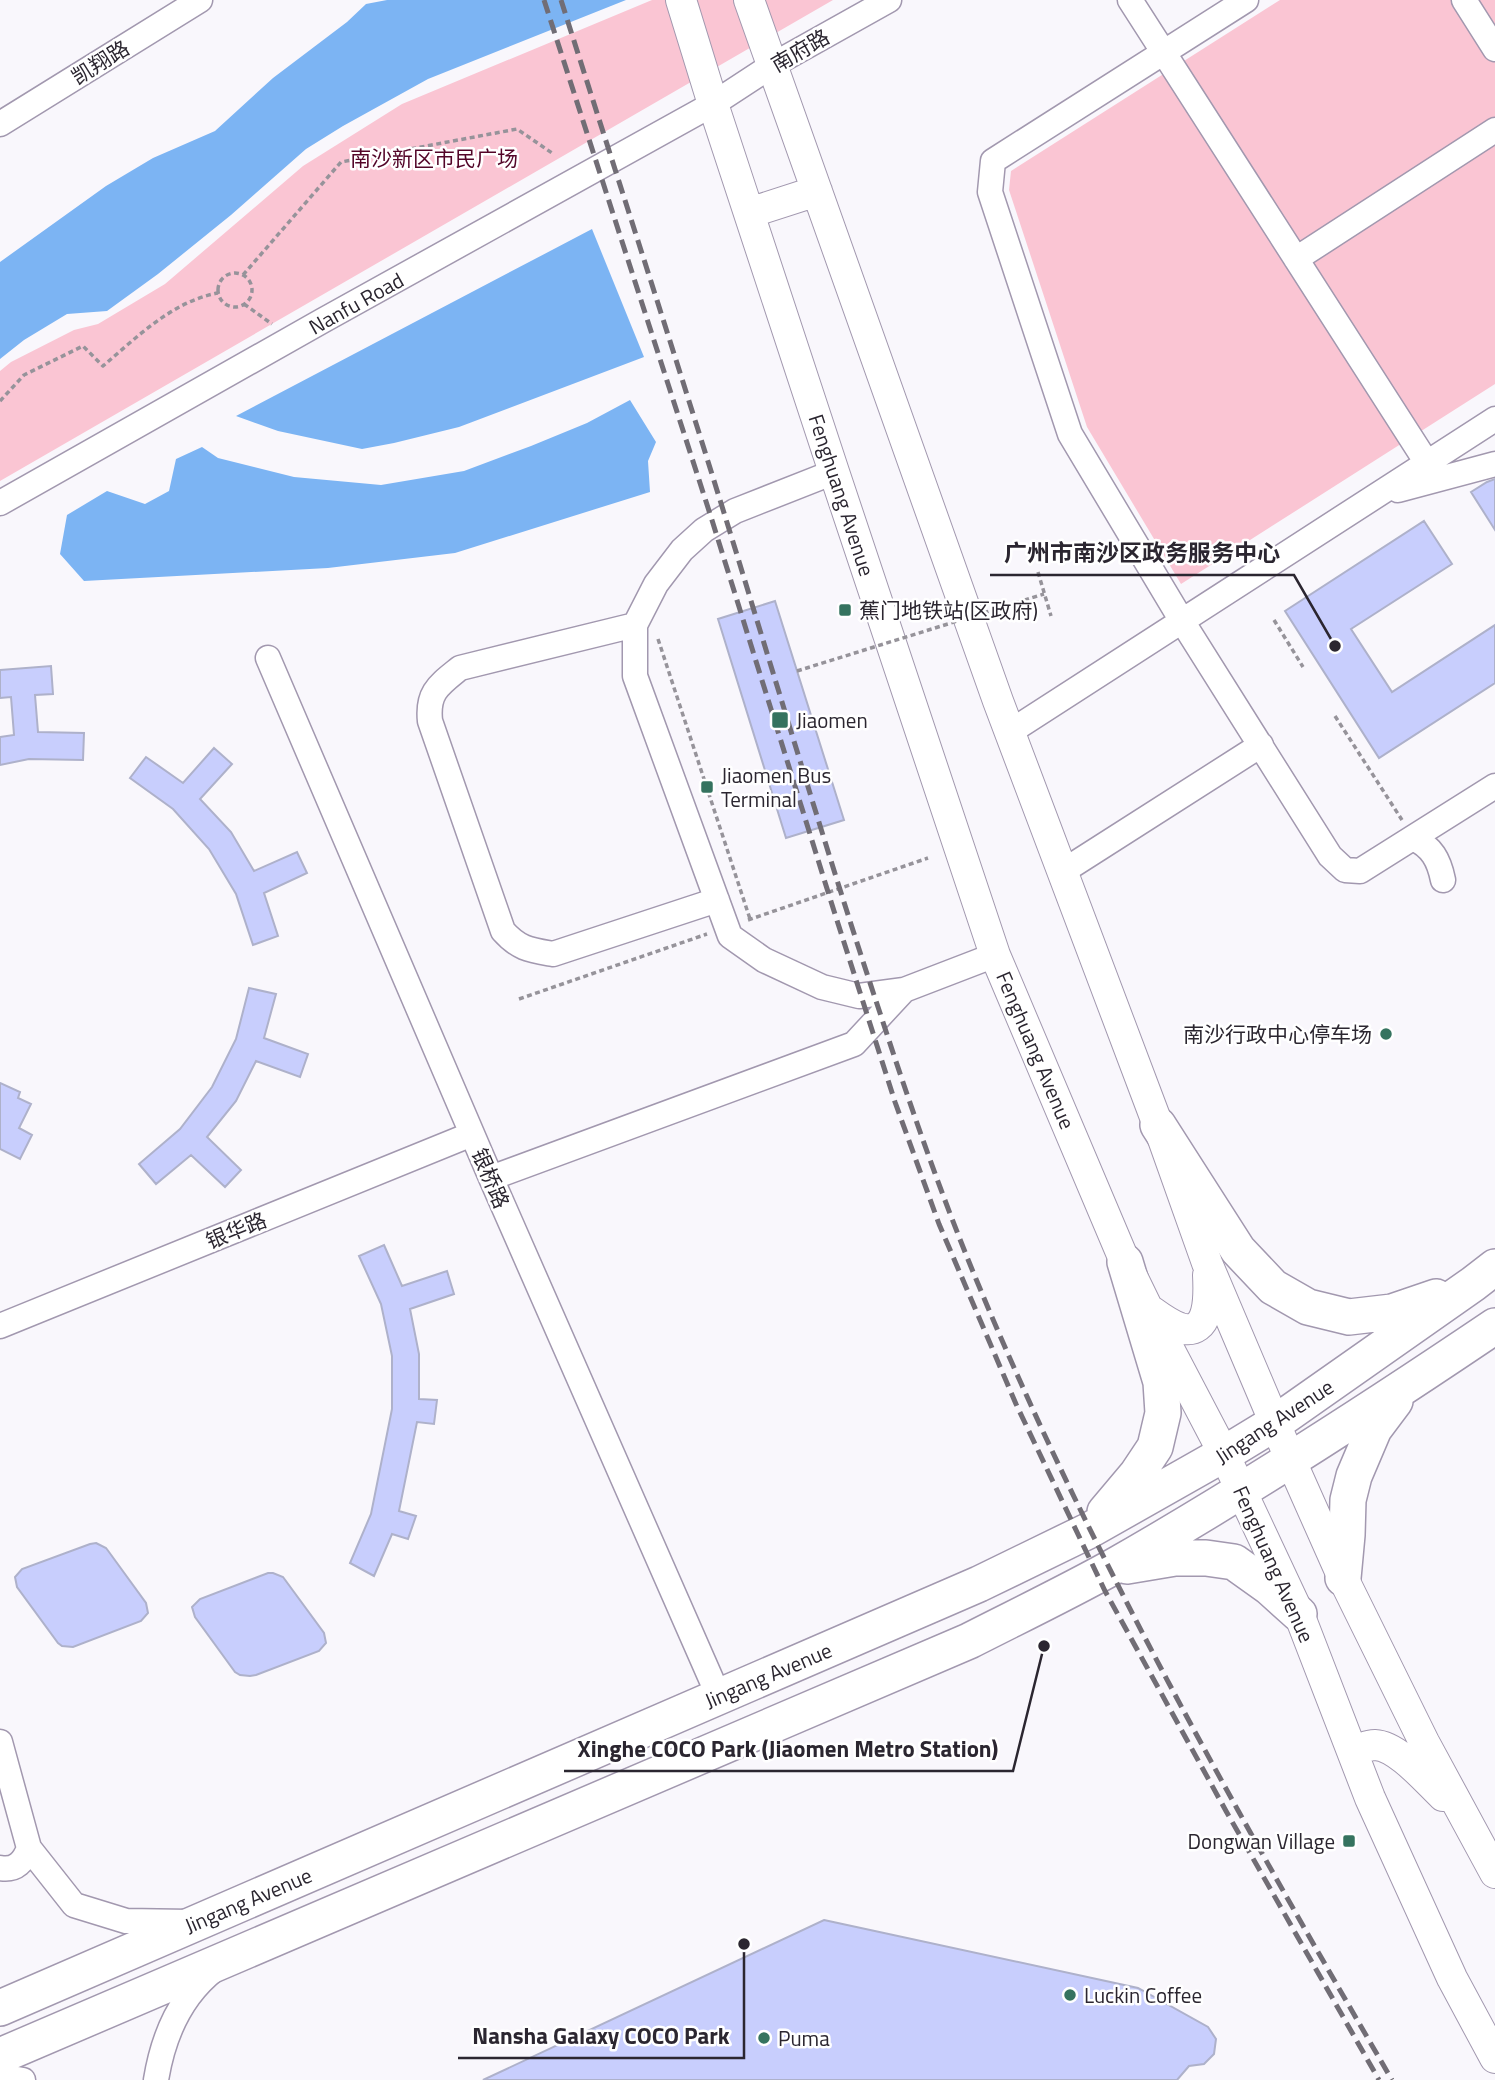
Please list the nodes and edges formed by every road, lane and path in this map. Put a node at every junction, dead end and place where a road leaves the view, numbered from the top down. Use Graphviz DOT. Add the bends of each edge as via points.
graph roads {
  1 [pos="200,0"];
  2 [pos="681,0"];
  3 [pos="749,0"];
  4 [pos="889,0"];
  5 [pos="1130,0"];
  6 [pos="1246,0"];
  7 [pos="1464,0"];
  8 [pos="1495,48"];
  9 [pos="1164,52"];
  10 [pos="771,66"];
  11 [pos="713,104"];
  12 [pos="0,124"];
  13 [pos="1495,130"];
  14 [pos="552,153"];
  15 [pos="817,191"];
  16 [pos="749,213"];
  17 [pos="1296,258"];
  18 [pos="243,275"];
  19 [pos="218,293"];
  20 [pos="244,304"];
  21 [pos="272,324"];
  22 [pos="0,401"];
  23 [pos="1495,419"];
  24 [pos="1427,463"];
  25 [pos="1495,464"];
  26 [pos="834,472"];
  27 [pos="1375,496"];
  28 [pos="0,503"];
  29 [pos="1038,572"];
  30 [pos="1044,594"];
  31 [pos="1051,616"];
  32 [pos="1274,620"];
  33 [pos="1182,621"];
  34 [pos="645,628"];
  35 [pos="268,658"];
  36 [pos="1303,667"];
  37 [pos="797,671"];
  38 [pos="1335,716"];
  39 [pos="1010,732"];
  40 [pos="1261,745"];
  41 [pos="1495,786"];
  42 [pos="1413,838"];
  43 [pos="1062,872"];
  44 [pos="717,900"];
  45 [pos="750,919"];
  46 [pos="995,955"];
  47 [pos="904,990"];
  48 [pos="1158,1125"];
  49 [pos="472,1134"];
  50 [pos="491,1178"];
  51 [pos="1125,1262"];
  52 [pos="1207,1263"];
  53 [pos="1484,1275"];
  54 [pos="1147,1307"];
  55 [pos="1418,1323"];
  56 [pos="0,1326"];
  57 [pos="1495,1326"];
  58 [pos="1445,1360"];
  59 [pos="1408,1384"];
  60 [pos="1275,1423"];
  61 [pos="1224,1454"];
  62 [pos="1291,1461"];
  63 [pos="1242,1491"];
  64 [pos="1088,1531"];
  65 [pos="1110,1568"];
  66 [pos="1343,1578"];
  67 [pos="1300,1614"];
  68 [pos="719,1697"];
  69 [pos="0,1742"];
  70 [pos="1353,1753"];
  71 [pos="1463,1815"];
  72 [pos="29,1848"];
  73 [pos="0,1868"];
  74 [pos="1495,1873"];
  75 [pos="197,1922"];
  76 [pos="231,1957"];
  77 [pos="0,2008"];
  78 [pos="0,2056"];
  79 [pos="1495,2058"];
  80 [pos="0,2076"];
  81 [pos="23,2080"];
  82 [pos="156,2080"];
  1 -- 12 [label="street, 凯翔路"];
  2 -- 11 [label="main road, Fenghuang Avenue"];
  3 -- 10 [label="main road"];
  4 -- 10 [label="street, 南府路"];
  5 -- 9 [label="street"];
  6 -- 9 [label="street"];
  7 -- 8 [label="street"];
  9 -- 17 [label="street"];
  9 -- 33 [label="street" via="993,161 990,192 1070,435"];
  10 -- 11 [label="street, 南府路"];
  10 -- 15 [label="main road"];
  11 -- 16 [label="main road, Fenghuang Avenue"];
  11 -- 28 [label="street, Nanfu Road"];
  13 -- 17 [label="street"];
  14 -- 18 [label="path" via="517,129 341,162"];
  15 -- 16 [label="main road"];
  15 -- 39 [label="main road"];
  16 -- 26 [label="main road, Fenghuang Avenue"];
  17 -- 24 [label="street"];
  18 -- 19 [label="path" via="227,274 219,282"];
  18 -- 20 [label="path" via="252,289"];
  19 -- 20 [label="path" via="228,306"];
  19 -- 22 [label="path" via="199,296 153,324 103,366 83,346 24,374"];
  20 -- 21 [label="path"];
  23 -- 24 [label="street"];
  24 -- 27 [label="street"];
  25 -- 27 [label="street"];
  26 -- 34 [label="street" via="735,511 704,530 656,584"];
  26 -- 46 [label="main road, Fenghuang Avenue"];
  27 -- 33 [label="street"];
  29 -- 30 [label="path"];
  30 -- 31 [label="path"];
  30 -- 37 [label="path, bridge"];
  32 -- 36 [label="path"];
  33 -- 39 [label="street"];
  33 -- 40 [label="street"];
  34 -- 44 [label="street" via="635,676"];
  34 -- 44 [label="street" via="460,668 433,692 428,705 430,721 503,931 514,944 553,954"];
  34 -- 45 [label="path"];
  35 -- 49 [label="street, 银桥路"];
  38 -- 42 [label="path"];
  39 -- 43 [label="main road"];
  40 -- 42 [label="street" via="1330,856 1345,870 1360,871"];
  40 -- 43 [label="street"];
  41 -- 42 [label="street"];
  43 -- 48 [label="main road"];
  44 -- 47 [label="street" via="730,936 764,960 822,987 859,996"];
  46 -- 47 [label="street"];
  46 -- 51 [label="main road, Fenghuang Avenue"];
  47 -- 50 [label="street" via="854,1044"];
  48 -- 52 [label="main road"];
  48 -- 53 [label="highway" via="1238,1251 1273,1287 1308,1307 1349,1317 1392,1312"];
  49 -- 50 [label="street, 银桥路"];
  49 -- 56 [label="street, 银华路"];
  50 -- 68 [label="street, 银桥路"];
  51 -- 54 [label="main road, Fenghuang Avenue"];
  51 -- 64 [label="highway" via="1161,1382 1163,1413 1155,1447"];
  52 -- 54 [label="main road" via="1209,1296 1200,1324 1182,1329"];
  52 -- 60 [label="main road"];
  53 -- 55 [label="highway, Jingang Avenue"];
  54 -- 61 [label="main road, Fenghuang Avenue"];
  55 -- 58 [label="highway" via="1415,1335 1422,1353"];
  55 -- 60 [label="highway, Jingang Avenue"];
  57 -- 58 [label="highway, Jingang Avenue"];
  58 -- 59 [label="highway, Jingang Avenue"];
  59 -- 62 [label="highway, Jingang Avenue"];
  59 -- 66 [label="highway" via="1374,1429 1357,1467 1348,1500"];
  60 -- 61 [label="highway, Jingang Avenue"];
  60 -- 62 [label="main road"];
  61 -- 63 [label="main road, Fenghuang Avenue"];
  61 -- 64 [label="highway, Jingang Avenue"];
  62 -- 63 [label="highway, Jingang Avenue"];
  62 -- 66 [label="main road"];
  63 -- 65 [label="highway, Jingang Avenue"];
  63 -- 67 [label="main road, Fenghuang Avenue"];
  64 -- 68 [label="highway, Jingang Avenue" via="979,1584"];
  65 -- 67 [label="highway" via="1175,1558 1234,1562"];
  65 -- 76 [label="highway, Jingang Avenue" via="969,1641"];
  66 -- 71 [label="main road"];
  67 -- 70 [label="main road, Fenghuang Avenue"];
  68 -- 75 [label="highway, Jingang Avenue"];
  69 -- 72 [label="street"];
  70 -- 71 [label="main road" via="1366,1746 1389,1749"];
  70 -- 79 [label="main road, Fenghuang Avenue" via="1452,1978"];
  71 -- 74 [label="main road"];
  72 -- 73 [label="street" via="17,1866"];
  72 -- 75 [label="street" via="74,1906 126,1921"];
  75 -- 77 [label="highway, Jingang Avenue"];
  76 -- 78 [label="highway, Jingang Avenue"];
  76 -- 82 [label="street" via="200,1983 171,2024"];
  80 -- 81 [label="street"];
}
